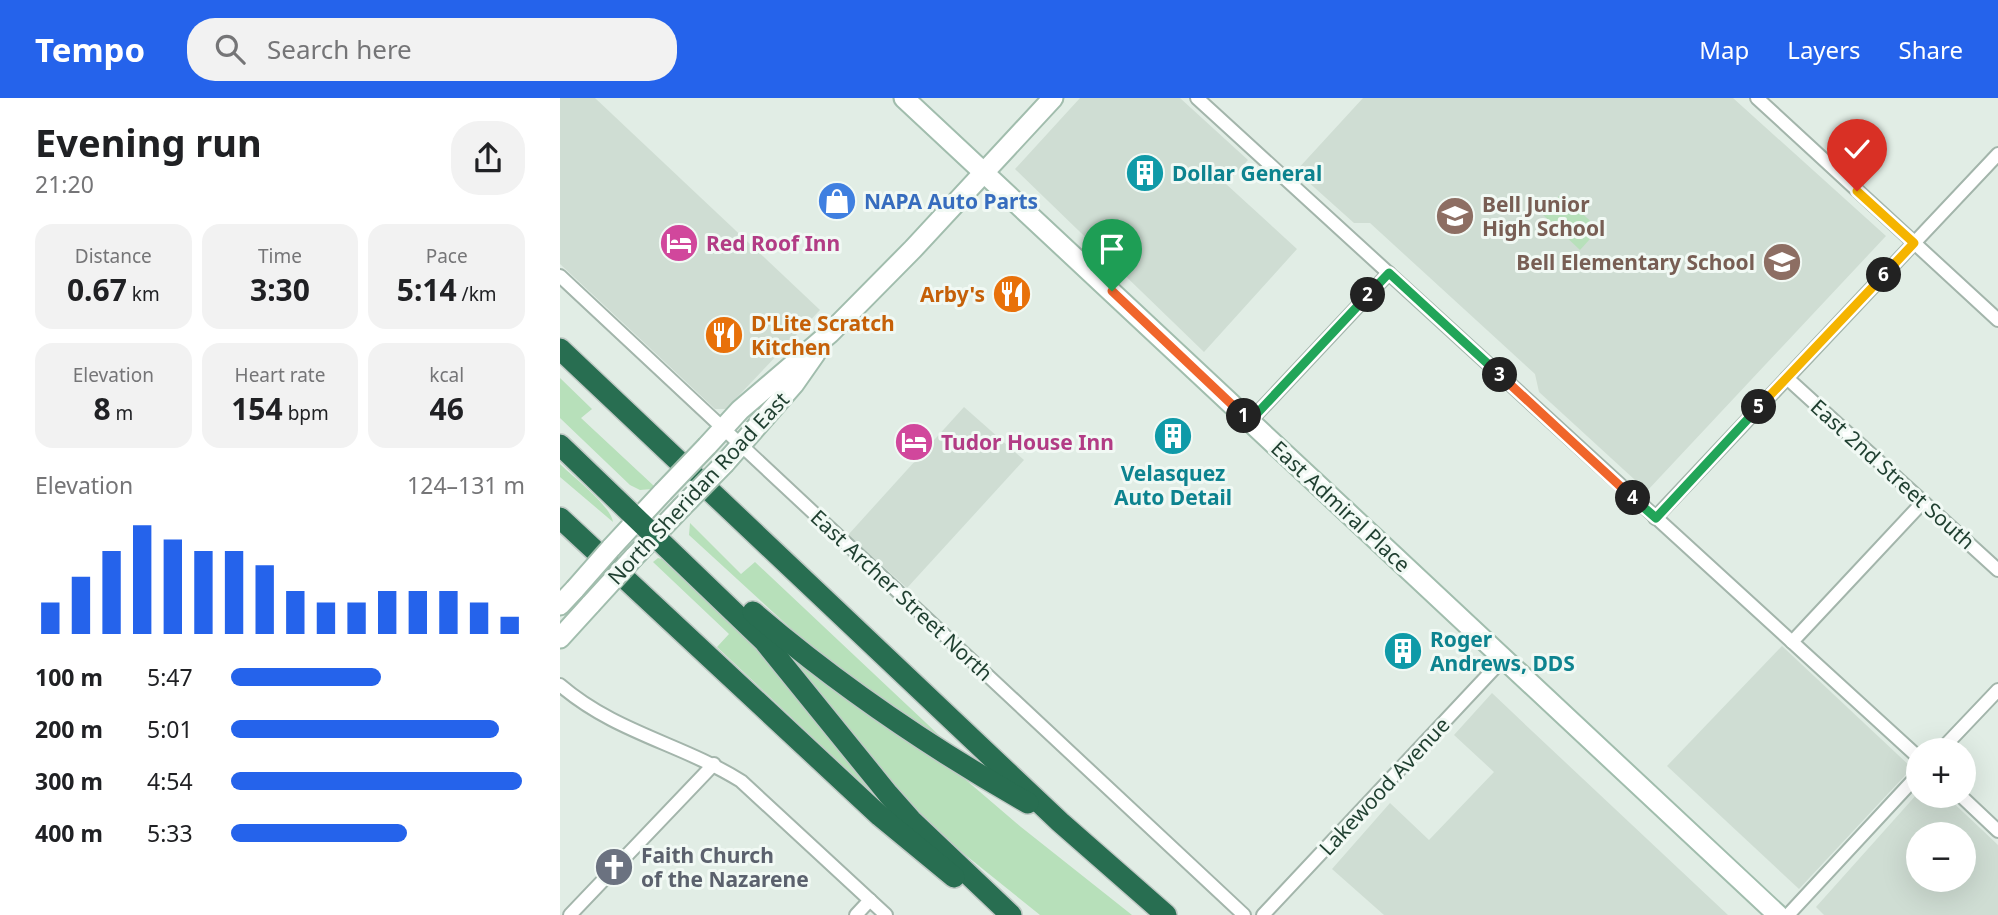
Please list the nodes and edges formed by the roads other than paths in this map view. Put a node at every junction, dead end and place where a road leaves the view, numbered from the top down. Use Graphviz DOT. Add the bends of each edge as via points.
graph roads {
  1 [pos="904,98"];
  2 [pos="1053,98"];
  3 [pos="1197,98"];
  4 [pos="1756,98"];
  5 [pos="1998,154"];
  6 [pos="984,171"];
  7 [pos="1914,243"];
  8 [pos="1389,273"];
  9 [pos="560,276"];
  10 [pos="1998,320"];
  11 [pos="830,333"];
  12 [pos="560,349"];
  13 [pos="1787,378"];
  14 [pos="1250,421"];
  15 [pos="560,428"];
  16 [pos="723,428"];
  17 [pos="560,445"];
  18 [pos="741,445"];
  19 [pos="1923,502"];
  20 [pos="642,515"];
  21 [pos="560,518"];
  22 [pos="1656,518"];
  23 [pos="658,532"];
  24 [pos="1998,570"];
  25 [pos="560,605"];
  26 [pos="560,638"];
  27 [pos="1792,642"];
  28 [pos="1504,658"];
  29 [pos="560,685"];
  30 [pos="1998,690"];
  31 [pos="1952,738"];
  32 [pos="1906,746"];
  33 [pos="714,764"];
  34 [pos="1906,788"];
  35 [pos="1974,808"];
  36 [pos="1060,822"];
  37 [pos="1998,831"];
  38 [pos="870,900"];
  39 [pos="570,915"];
  40 [pos="856,915"];
  41 [pos="886,915"];
  42 [pos="1005,915"];
  43 [pos="1011,915"];
  44 [pos="1166,915"];
  45 [pos="1244,915"];
  46 [pos="1264,915"];
  47 [pos="1778,915"];
  48 [pos="1788,915"];
  1 -- 6 [label="main road, East Admiral Place"];
  2 -- 6 [label="main road, North Sheridan Road East"];
  3 -- 8 [label="street"];
  4 -- 7 [label="street"];
  5 -- 7 [label="street"];
  6 -- 11 [label="main road, North Sheridan Road East"];
  6 -- 14 [label="main road, East Admiral Place"];
  7 -- 10 [label="street"];
  7 -- 13 [label="street"];
  8 -- 14 [label="street"];
  8 -- 22 [label="street"];
  9 -- 16 [label="street, East Archer Street North"];
  11 -- 16 [label="main road, North Sheridan Road East"];
  11 -- 18 [label="main road, North Sheridan Road East" via="794,384"];
  12 -- 36 [label="highway"];
  13 -- 19 [label="street, East 2nd Street South"];
  13 -- 22 [label="street"];
  14 -- 28 [label="main road, East Admiral Place"];
  15 -- 20 [label="highway"];
  16 -- 18 [label="street, East Archer Street North"];
  16 -- 20 [label="main road, North Sheridan Road East, bridge"];
  17 -- 20 [label="highway"];
  18 -- 23 [label="main road, North Sheridan Road East, bridge"];
  18 -- 45 [label="street, East Archer Street North"];
  19 -- 24 [label="street, East 2nd Street South"];
  19 -- 27 [label="street"];
  20 -- 23 [label="highway"];
  20 -- 25 [label="main road, North Sheridan Road East, bridge"];
  21 -- 42 [label="highway" via="880,816"];
  22 -- 27 [label="street"];
  23 -- 26 [label="main road, North Sheridan Road East, bridge"];
  23 -- 36 [label="highway" via="810,659 960,764"];
  23 -- 43 [label="highway" via="764,641 911,820"];
  27 -- 32 [label="street"];
  28 -- 46 [label="street, Lakewood Avenue"];
  28 -- 47 [label="main road, East Admiral Place"];
  29 -- 33 [label="street" via="607,719"];
  30 -- 31 [label="street"];
  33 -- 38 [label="street" via="741,781"];
  33 -- 39 [label="street"];
  34 -- 48 [label="street"];
  35 -- 37 [label="street"];
  36 -- 44 [label="highway"];
  38 -- 40 [label="street"];
  38 -- 41 [label="street"];
}
